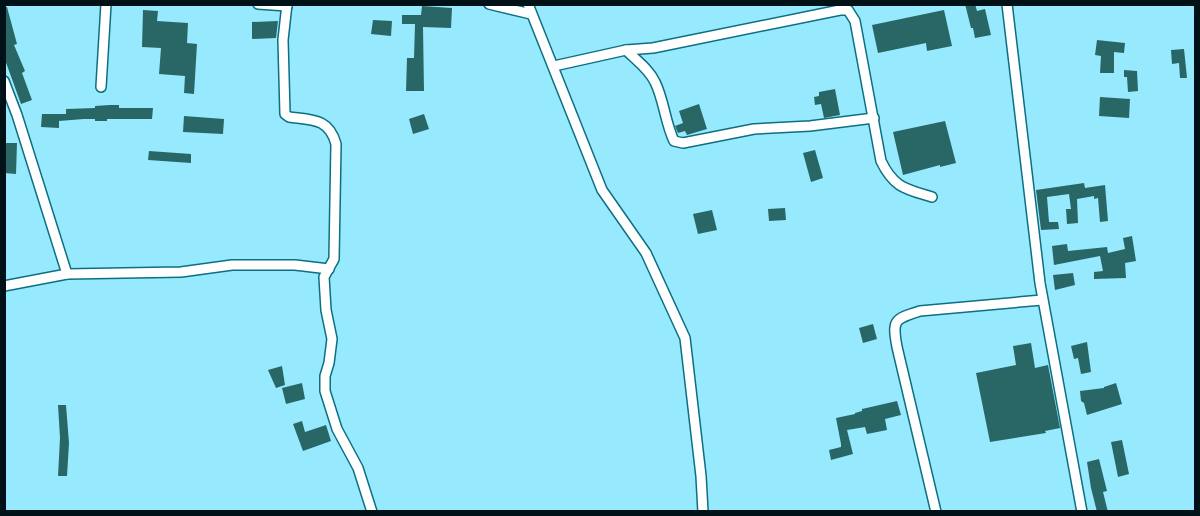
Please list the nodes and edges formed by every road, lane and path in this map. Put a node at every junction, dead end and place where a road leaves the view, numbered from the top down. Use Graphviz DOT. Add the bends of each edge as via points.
graph roads {
  1 [pos="106,4"];
  2 [pos="258,4"];
  3 [pos="489,4"];
  4 [pos="1007,4"];
  5 [pos="287,5"];
  6 [pos="530,9"];
  7 [pos="626,50"];
  8 [pos="554,66"];
  9 [pos="4,81"];
  10 [pos="101,87"];
  11 [pos="874,118"];
  12 [pos="932,197"];
  13 [pos="329,269"];
  14 [pos="67,274"];
  15 [pos="4,286"];
  16 [pos="1042,300"];
  17 [pos="372,512"];
  18 [pos="703,512"];
  19 [pos="936,512"];
  20 [pos="1082,512"];
  1 -- 10 [label="street"];
  2 -- 5 [label="street"];
  3 -- 6 [label="street"];
  4 -- 16 [label="street"];
  5 -- 13 [label="street" via="283,40 285,114 320,122 331,131 336,144 334,260"];
  6 -- 8 [label="street"];
  7 -- 8 [label="street"];
  7 -- 11 [label="street" via="656,83 674,141"];
  7 -- 11 [label="street" via="848,10 855,21"];
  8 -- 18 [label="street" via="602,190 646,253 685,338"];
  9 -- 14 [label="street"];
  11 -- 12 [label="street" via="881,161 888,175 903,188"];
  13 -- 14 [label="street" via="232,265 181,272"];
  13 -- 17 [label="street" via="324,277 332,339 325,391"];
  14 -- 15 [label="street"];
  16 -- 19 [label="street" via="920,311 896,321 897,347"];
  16 -- 20 [label="street"];
}
